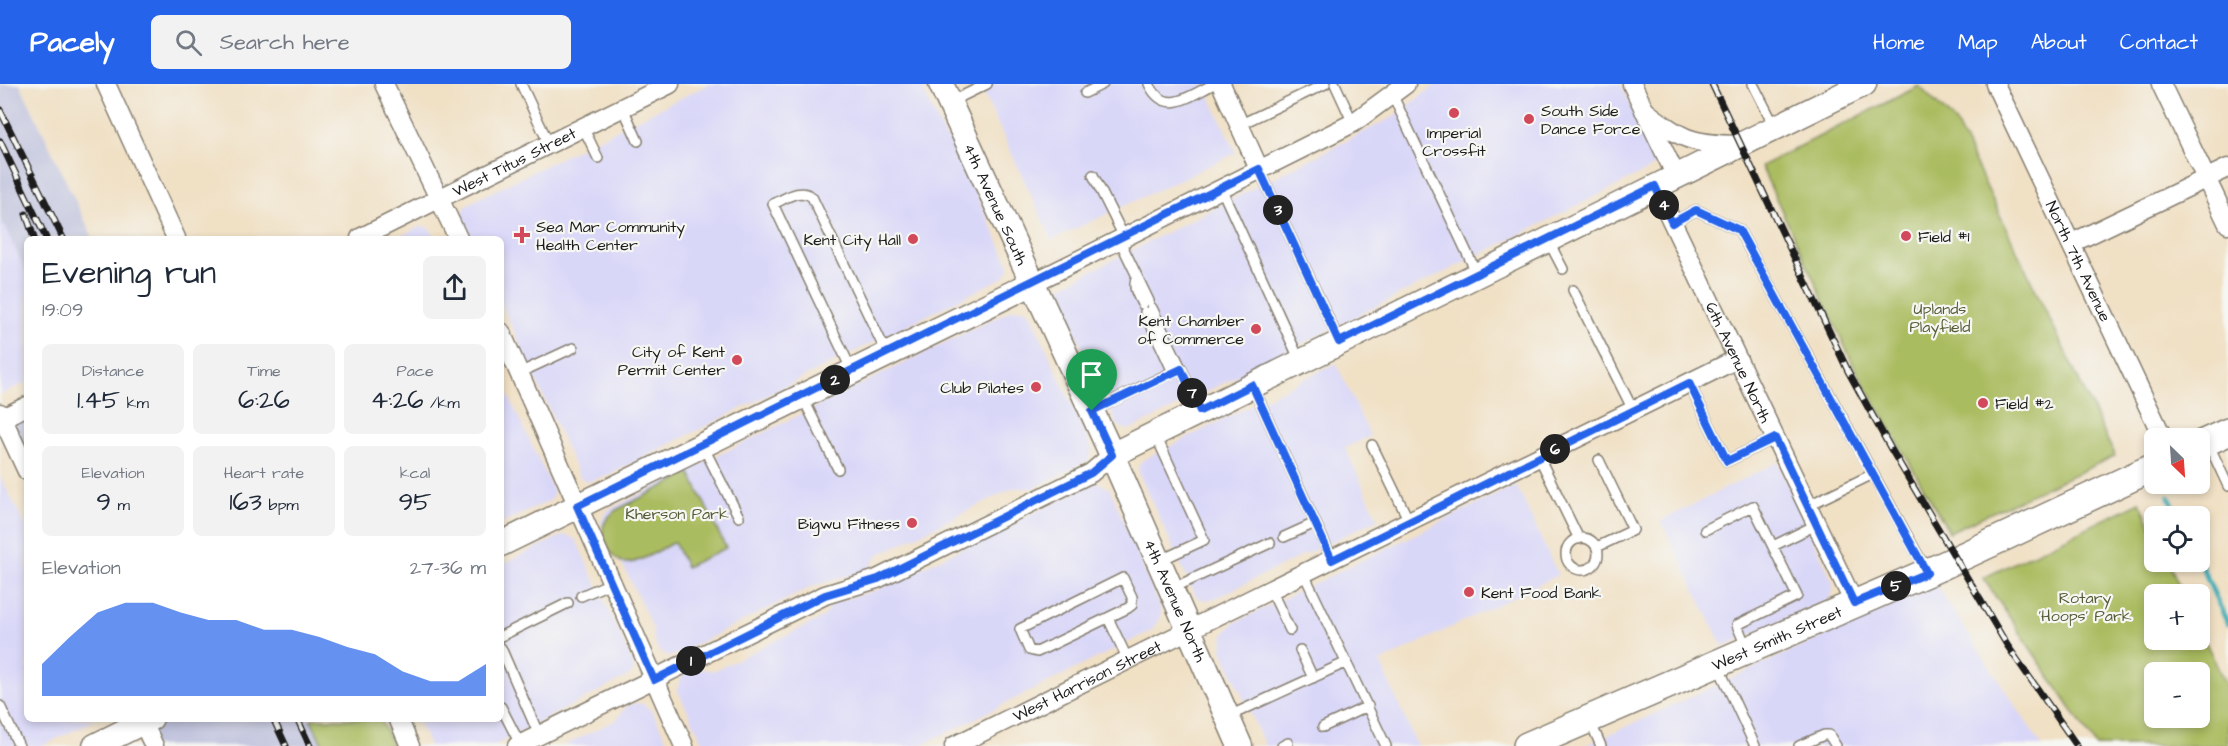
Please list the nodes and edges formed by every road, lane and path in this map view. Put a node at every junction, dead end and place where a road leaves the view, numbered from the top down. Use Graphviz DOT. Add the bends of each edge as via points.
graph roads {
  1 [pos="106,84"];
  2 [pos="384,84"];
  3 [pos="521,84"];
  4 [pos="987,84"];
  5 [pos="1103,84"];
  6 [pos="1149,84"];
  7 [pos="1214,84"];
  8 [pos="1221,84"];
  9 [pos="1325,84"];
  10 [pos="1335,84"];
  11 [pos="1632,84"];
  12 [pos="1753,84"];
  13 [pos="1864,84"];
  14 [pos="1995,84"];
  15 [pos="2161,84"];
  16 [pos="666,85"];
  17 [pos="1399,89"];
  18 [pos="945,93"];
  19 [pos="1085,93"];
  20 [pos="623,108"];
  21 [pos="1644,110"];
  22 [pos="1353,123"];
  23 [pos="1239,125"];
  24 [pos="583,127"];
  25 [pos="1775,128"];
  26 [pos="638,141"];
  27 [pos="549,144"];
  28 [pos="1741,145"];
  29 [pos="598,158"];
  30 [pos="2228,168"];
  31 [pos="1259,169"];
  32 [pos="1093,175"];
  33 [pos="2206,179"];
  34 [pos="1666,181"];
  35 [pos="1221,188"];
  36 [pos="440,198"];
  37 [pos="1672,223"];
  38 [pos="2228,224"];
  39 [pos="175,236"];
  40 [pos="364,236"];
  41 [pos="457,236"];
  42 [pos="1122,238"];
  43 [pos="1548,239"];
  44 [pos="2072,243"];
  45 [pos="1563,269"];
  46 [pos="1477,274"];
  47 [pos="1033,283"];
  48 [pos="1573,290"];
  49 [pos="504,339"];
  50 [pos="1339,342"];
  51 [pos="573,348"];
  52 [pos="887,354"];
  53 [pos="1737,359"];
  54 [pos="1300,361"];
  55 [pos="1177,370"];
  56 [pos="852,371"];
  57 [pos="519,373"];
  58 [pos="1689,383"];
  59 [pos="1252,385"];
  60 [pos="802,396"];
  61 [pos="24,407"];
  62 [pos="1633,410"];
  63 [pos="1092,411"];
  64 [pos="1200,411"];
  65 [pos="1,417"];
  66 [pos="2158,428"];
  67 [pos="1155,434"];
  68 [pos="1775,438"];
  69 [pos="2211,439"];
  70 [pos="702,445"];
  71 [pos="1372,445"];
  72 [pos="1112,455"];
  73 [pos="1539,457"];
  74 [pos="1599,460"];
  75 [pos="24,465"];
  76 [pos="838,469"];
  77 [pos="2144,472"];
  78 [pos="1873,474"];
  79 [pos="2228,486"];
  80 [pos="577,506"];
  81 [pos="1807,506"];
  82 [pos="739,517"];
  83 [pos="1409,522"];
  84 [pos="1315,523"];
  85 [pos="1816,525"];
  86 [pos="1706,530"];
  87 [pos="1284,537"];
  88 [pos="1579,539"];
  89 [pos="504,542"];
  90 [pos="1270,543"];
  91 [pos="1773,546"];
  92 [pos="1597,547"];
  93 [pos="1332,560"];
  94 [pos="1159,561"];
  95 [pos="1927,573"];
  96 [pos="1304,574"];
  97 [pos="611,583"];
  98 [pos="1171,589"];
  99 [pos="1271,590"];
  100 [pos="581,596"];
  101 [pos="568,603"];
  102 [pos="1854,603"];
  103 [pos="1108,618"];
  104 [pos="1189,630"];
  105 [pos="1290,630"];
  106 [pos="504,635"];
  107 [pos="1742,638"];
  108 [pos="1300,650"];
  109 [pos="504,655"];
  110 [pos="1128,660"];
  111 [pos="1347,662"];
  112 [pos="1717,663"];
  113 [pos="1313,678"];
  114 [pos="654,680"];
  115 [pos="0,706"];
  116 [pos="1368,706"];
  117 [pos="504,714"];
  118 [pos="1227,717"];
  119 [pos="1589,719"];
  120 [pos="141,722"];
  121 [pos="146,722"];
  122 [pos="400,722"];
  123 [pos="1323,727"];
  124 [pos="539,735"];
  125 [pos="518,745"];
  126 [pos="19,746"];
  127 [pos="95,746"];
  128 [pos="154,746"];
  129 [pos="410,746"];
  130 [pos="684,746"];
  131 [pos="954,746"];
  132 [pos="1240,746"];
  133 [pos="1386,746"];
  134 [pos="1527,746"];
  135 [pos="1601,746"];
  136 [pos="1755,746"];
  137 [pos="1799,746"];
  138 [pos="1836,746"];
  1 -- 39 [label="street"];
  2 -- 36 [label="street"];
  3 -- 27 [label="lane"];
  4 -- 18 [label="lane"];
  5 -- 19 [label="lane"];
  6 -- 7 [label="lane" via="1164,102 1174,103"];
  8 -- 23 [label="street"];
  9 -- 23 [label="lane"];
  10 -- 22 [label="lane"];
  11 -- 21 [label="street, 6th Avenue North"];
  12 -- 25 [label="lane"];
  13 -- 25 [label="street"];
  14 -- 44 [label="street, North 7th Avenue"];
  15 -- 33 [label="street"];
  16 -- 20 [label="street, West Titus Street"];
  17 -- 22 [label="street"];
  17 -- 46 [label="lane"];
  18 -- 47 [label="street, 4th Avenue South"];
  20 -- 24 [label="street, West Titus Street"];
  20 -- 26 [label="lane"];
  21 -- 28 [label="street" via="1674,133 1692,141"];
  21 -- 34 [label="street, 6th Avenue North"];
  22 -- 31 [label="street"];
  23 -- 31 [label="street"];
  24 -- 27 [label="street, West Titus Street"];
  24 -- 29 [label="lane"];
  25 -- 28 [label="street"];
  27 -- 36 [label="street, West Titus Street"];
  28 -- 34 [label="street"];
  30 -- 33 [label="street"];
  31 -- 35 [label="street"];
  31 -- 50 [label="lane"];
  32 -- 42 [label="lane"];
  33 -- 38 [label="street"];
  33 -- 44 [label="street"];
  34 -- 37 [label="street, 6th Avenue North"];
  34 -- 43 [label="street"];
  35 -- 42 [label="street"];
  35 -- 54 [label="lane"];
  36 -- 40 [label="street, West Titus Street"];
  36 -- 41 [label="street"];
  37 -- 53 [label="street, 6th Avenue North"];
  37 -- 78 [label="lane" via="1696,210 1739,230"];
  42 -- 47 [label="street"];
  42 -- 55 [label="lane" via="1147,306"];
  43 -- 45 [label="lane"];
  43 -- 46 [label="street"];
  44 -- 66 [label="street, North 7th Avenue"];
  46 -- 50 [label="street"];
  47 -- 52 [label="street"];
  47 -- 63 [label="street, 4th Avenue South"];
  48 -- 62 [label="lane"];
  49 -- 57 [label="street"];
  50 -- 54 [label="street"];
  51 -- 57 [label="lane"];
  52 -- 56 [label="street"];
  52 -- 56 [label="lane" via="812,197 801,192 773,204"];
  53 -- 58 [label="street, West Harrison Street"];
  53 -- 68 [label="street, 6th Avenue North"];
  54 -- 59 [label="street"];
  55 -- 63 [label="lane"];
  55 -- 64 [label="lane"];
  56 -- 60 [label="street"];
  57 -- 80 [label="street"];
  58 -- 62 [label="street, West Harrison Street"];
  58 -- 68 [label="lane" via="1727,461"];
  59 -- 64 [label="street"];
  59 -- 84 [label="lane"];
  60 -- 70 [label="street"];
  60 -- 76 [label="lane"];
  61 -- 65 [label="street"];
  62 -- 73 [label="street, West Harrison Street"];
  63 -- 72 [label="street, 4th Avenue South"];
  64 -- 67 [label="street"];
  65 -- 75 [label="street"];
  67 -- 72 [label="street"];
  67 -- 94 [label="lane" via="1204,540"];
  68 -- 81 [label="street, 6th Avenue North"];
  69 -- 79 [label="lane"];
  70 -- 80 [label="street"];
  70 -- 82 [label="lane"];
  71 -- 83 [label="lane"];
  72 -- 94 [label="street, 4th Avenue North"];
  72 -- 114 [label="street" via="1091,473 878,579 825,595"];
  73 -- 83 [label="street, West Harrison Street"];
  73 -- 88 [label="lane"];
  74 -- 92 [label="lane" via="1633,530"];
  77 -- 95 [label="main road, West Smith Street"];
  78 -- 81 [label="lane"];
  78 -- 95 [label="lane"];
  80 -- 89 [label="street"];
  80 -- 97 [label="street"];
  81 -- 85 [label="street, 6th Avenue North"];
  83 -- 93 [label="street, West Harrison Street"];
  84 -- 87 [label="lane"];
  84 -- 93 [label="lane"];
  85 -- 91 [label="lane"];
  85 -- 102 [label="street, 6th Avenue North"];
  86 -- 91 [label="lane" via="1753,506"];
  88 -- 92 [label="lane" via="1589,540"];
  88 -- 92 [label="lane" via="1570,544 1566,554 1573,568 1593,566 1598,557"];
  90 -- 98 [label="lane"];
  91 -- 107 [label="lane" via="1797,596"];
  93 -- 96 [label="street, West Harrison Street"];
  94 -- 98 [label="street, 4th Avenue North"];
  95 -- 102 [label="main road, West Smith Street"];
  96 -- 99 [label="street, West Harrison Street"];
  96 -- 111 [label="lane"];
  97 -- 100 [label="lane"];
  97 -- 114 [label="street"];
  98 -- 104 [label="street, 4th Avenue North"];
  99 -- 104 [label="street, West Harrison Street"];
  99 -- 105 [label="lane"];
  101 -- 106 [label="lane"];
  102 -- 107 [label="main road, West Smith Street"];
  103 -- 103 [label="lane" via="1132,605 1123,578 1020,628 1029,650 1037,652"];
  103 -- 110 [label="lane"];
  104 -- 110 [label="street, West Harrison Street"];
  104 -- 118 [label="street, 4th Avenue North"];
  107 -- 112 [label="main road, West Smith Street"];
  108 -- 113 [label="lane"];
  109 -- 124 [label="lane"];
  110 -- 131 [label="street, West Harrison Street"];
  111 -- 113 [label="lane"];
  111 -- 116 [label="lane"];
  112 -- 119 [label="main road, West Smith Street"];
  112 -- 136 [label="lane"];
  113 -- 118 [label="lane"];
  114 -- 124 [label="street"];
  114 -- 130 [label="street"];
  115 -- 126 [label="lane"];
  116 -- 123 [label="lane"];
  116 -- 133 [label="lane"];
  117 -- 125 [label="lane"];
  118 -- 132 [label="street, 4th Avenue North"];
  119 -- 134 [label="main road, West Smith Street"];
  119 -- 135 [label="lane"];
  120 -- 127 [label="street"];
  121 -- 128 [label="street"];
  122 -- 129 [label="street"];
  124 -- 125 [label="street"];
  137 -- 138 [label="lane" via="1824,735 1829,735"];
}
